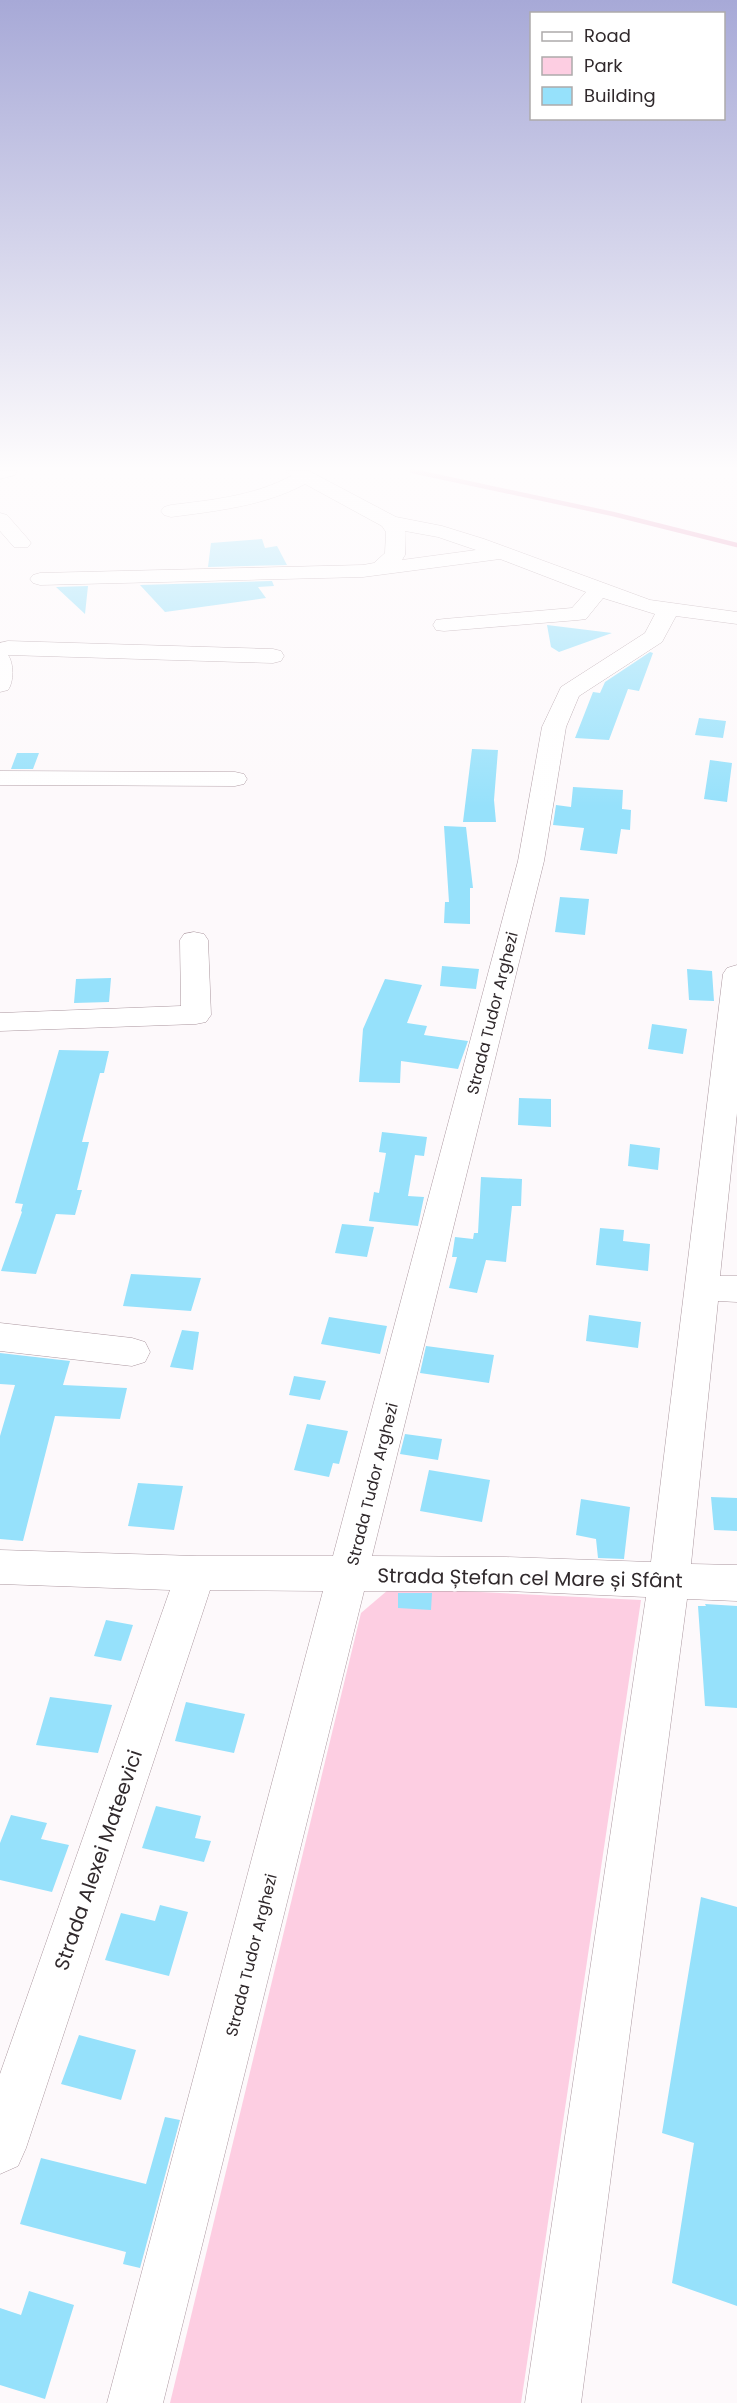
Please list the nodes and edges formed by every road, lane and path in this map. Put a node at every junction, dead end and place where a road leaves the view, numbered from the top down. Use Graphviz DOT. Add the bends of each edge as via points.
graph roads {
  1 [pos="581,583"];
  2 [pos="599,590"];
  3 [pos="668,610"];
  4 [pos="737,618"];
  5 [pos="444,625"];
  6 [pos="0,650"];
  7 [pos="273,656"];
  8 [pos="0,659"];
  9 [pos="0,685"];
  10 [pos="0,778"];
  11 [pos="235,779"];
  12 [pos="194,940"];
  13 [pos="737,975"];
  14 [pos="0,1022"];
  15 [pos="720,1288"];
  16 [pos="0,1337"];
  17 [pos="132,1352"];
  18 [pos="0,1566"];
  19 [pos="196,1573"];
  20 [pos="349,1575"];
  21 [pos="669,1580"];
  22 [pos="737,1583"];
  23 [pos="0,2148"];
  24 [pos="135,2403"];
  25 [pos="553,2403"];
  1 -- 2 [label="street"];
  2 -- 3 [label="street"];
  2 -- 5 [label="street" via="578,614"];
  3 -- 4 [label="street"];
  3 -- 20 [label="street, Strada Tudor Arghezi" via="654,637 569,692 554,726 531,861"];
  6 -- 7 [label="street" via="64,648"];
  8 -- 9 [label="street"];
  10 -- 11 [label="street"];
  12 -- 14 [label="street" via="196,1015"];
  13 -- 15 [label="street"];
  15 -- 21 [label="street"];
  16 -- 17 [label="street"];
  18 -- 19 [label="street, Strada Ștefan cel Mare și Sfânt"];
  19 -- 20 [label="street, Strada Ștefan cel Mare și Sfânt"];
  19 -- 23 [label="street, Strada Alexei Mateevici"];
  20 -- 21 [label="street, Strada Ștefan cel Mare și Sfânt"];
  20 -- 24 [label="street, Strada Tudor Arghezi"];
  21 -- 22 [label="street, Strada Ștefan cel Mare și Sfânt"];
  21 -- 25 [label="street"];
}
